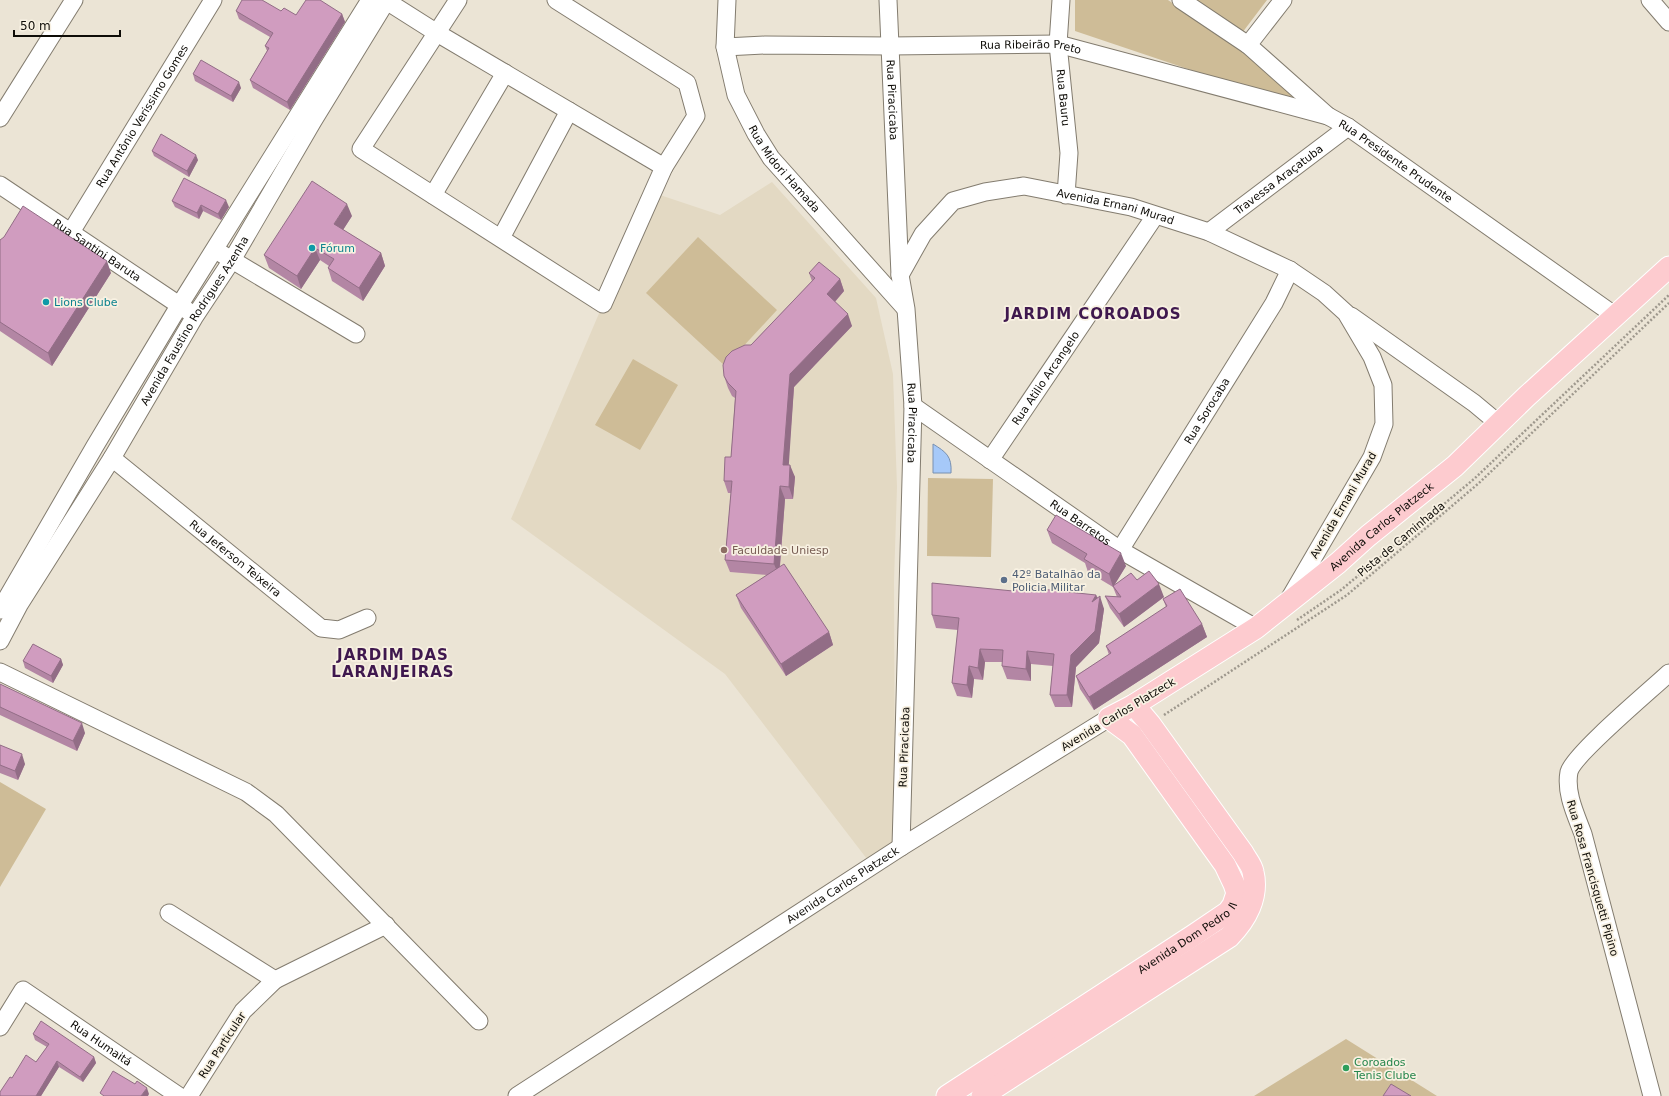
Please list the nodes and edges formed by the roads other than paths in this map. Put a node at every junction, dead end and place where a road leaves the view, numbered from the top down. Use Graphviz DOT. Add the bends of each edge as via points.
graph roads {
  1 [pos="74,0"];
  2 [pos="212,0"];
  3 [pos="382,0"];
  4 [pos="457,0"];
  5 [pos="556,0"];
  6 [pos="727,0"];
  7 [pos="888,0"];
  8 [pos="1060,0"];
  9 [pos="1181,0"];
  10 [pos="1283,0"];
  11 [pos="1650,0"];
  12 [pos="1669,22"];
  13 [pos="437,33"];
  14 [pos="1058,44"];
  15 [pos="890,46"];
  16 [pos="1248,46"];
  17 [pos="725,47"];
  18 [pos="505,73"];
  19 [pos="569,111"];
  20 [pos="1328,116"];
  21 [pos="0,118"];
  22 [pos="1348,127"];
  23 [pos="276,151"];
  24 [pos="290,161"];
  25 [pos="664,167"];
  26 [pos="0,184"];
  27 [pos="433,195"];
  28 [pos="1066,195"];
  29 [pos="1155,216"];
  30 [pos="71,232"];
  31 [pos="1209,232"];
  32 [pos="501,238"];
  33 [pos="214,249"];
  34 [pos="232,260"];
  35 [pos="1669,267"];
  36 [pos="1290,270"];
  37 [pos="900,275"];
  38 [pos="179,306"];
  39 [pos="906,309"];
  40 [pos="1346,313"];
  41 [pos="1614,315"];
  42 [pos="195,316"];
  43 [pos="356,334"];
  44 [pos="914,406"];
  45 [pos="1498,423"];
  46 [pos="112,458"];
  47 [pos="990,460"];
  48 [pos="1120,550"];
  49 [pos="7,601"];
  50 [pos="1285,605"];
  51 [pos="368,618"];
  52 [pos="1256,628"];
  53 [pos="0,641"];
  54 [pos="0,672"];
  55 [pos="1669,673"];
  56 [pos="1134,705"];
  57 [pos="1109,718"];
  58 [pos="901,847"];
  59 [pos="169,912"];
  60 [pos="386,925"];
  61 [pos="275,980"];
  62 [pos="479,1021"];
  63 [pos="0,1027"];
  64 [pos="179,1096"];
  65 [pos="189,1096"];
  66 [pos="517,1096"];
  67 [pos="947,1096"];
  68 [pos="982,1096"];
  69 [pos="1652,1096"];
  1 -- 21 [label="street"];
  2 -- 30 [label="street, Rua Antônio Verissimo Gomes"];
  3 -- 13 [label="street"];
  3 -- 23 [label="street, Avenida Faustino Rodrigues Azenha"];
  3 -- 24 [label="street, Avenida Faustino Rodrigues Azenha"];
  4 -- 13 [label="street"];
  5 -- 25 [label="street" via="687,83 696,116"];
  6 -- 17 [label="street, Rua Midori Hamada"];
  7 -- 15 [label="street, Rua Piracicaba"];
  8 -- 14 [label="street, Rua Bauru"];
  9 -- 16 [label="street, Rua Presidente Prudente"];
  10 -- 16 [label="street"];
  11 -- 12 [label="street"];
  13 -- 18 [label="street"];
  13 -- 27 [label="street" via="361,149"];
  14 -- 15 [label="street, Rua Ribeirão Preto"];
  14 -- 20 [label="street, Rua Ribeirão Preto"];
  14 -- 28 [label="street, Rua Bauru" via="1069,153"];
  15 -- 17 [label="street, Rua Ribeirão Preto"];
  15 -- 37 [label="street, Rua Piracicaba"];
  16 -- 20 [label="street, Rua Presidente Prudente"];
  17 -- 39 [label="street, Rua Midori Hamada" via="736,95 771,158"];
  18 -- 19 [label="street"];
  18 -- 27 [label="street"];
  19 -- 25 [label="street"];
  19 -- 32 [label="street"];
  20 -- 22 [label="street, Rua Presidente Prudente"];
  22 -- 31 [label="street, Travessa Araçatuba"];
  22 -- 41 [label="street, Rua Presidente Prudente"];
  23 -- 24 [label="street"];
  23 -- 33 [label="street, Avenida Faustino Rodrigues Azenha"];
  24 -- 34 [label="street, Avenida Faustino Rodrigues Azenha"];
  25 -- 32 [label="street" via="603,304"];
  26 -- 30 [label="street, Rua Santini Baruta" via="23,208"];
  27 -- 32 [label="street"];
  28 -- 29 [label="street, Avenida Ernani Murad" via="1131,207"];
  28 -- 37 [label="street, Avenida Ernani Murad" via="1024,186 985,192 953,201 923,234"];
  29 -- 31 [label="street, Avenida Ernani Murad"];
  29 -- 47 [label="street, Rua Atilio Arcangelo"];
  30 -- 38 [label="street, Rua Santini Baruta"];
  31 -- 36 [label="street, Avenida Ernani Murad"];
  33 -- 34 [label="street"];
  33 -- 38 [label="street, Avenida Faustino Rodrigues Azenha"];
  34 -- 42 [label="street, Avenida Faustino Rodrigues Azenha"];
  34 -- 43 [label="street"];
  35 -- 41 [label="main road, Avenida Carlos Platzeck"];
  36 -- 40 [label="street, Avenida Ernani Murad" via="1324,293"];
  36 -- 48 [label="street, Rua Sorocaba" via="1274,303"];
  37 -- 39 [label="street, Rua Piracicaba"];
  38 -- 42 [label="street, Rua Santini Baruta"];
  38 -- 49 [label="street, Avenida Faustino Rodrigues Azenha" via="95,446"];
  39 -- 44 [label="street, Rua Piracicaba"];
  40 -- 45 [label="street, Avenida Ernani Murad"];
  40 -- 50 [label="street, Avenida Ernani Murad" via="1372,357 1383,385 1384,424 1372,457"];
  41 -- 45 [label="main road, Avenida Carlos Platzeck"];
  42 -- 46 [label="street, Avenida Faustino Rodrigues Azenha"];
  44 -- 47 [label="street, Rua Barretos"];
  44 -- 58 [label="street, Rua Piracicaba"];
  45 -- 50 [label="main road, Avenida Carlos Platzeck" via="1455,466"];
  46 -- 49 [label="street, Avenida Faustino Rodrigues Azenha"];
  46 -- 51 [label="street, Rua Jeferson Teixeira" via="321,628 339,630"];
  47 -- 48 [label="street, Rua Barretos"];
  48 -- 52 [label="street, Rua Barretos"];
  49 -- 53 [label="street, Avenida Faustino Rodrigues Azenha"];
  50 -- 52 [label="main road, Avenida Carlos Platzeck"];
  52 -- 56 [label="main road, Avenida Carlos Platzeck"];
  54 -- 60 [label="street" via="246,792 276,814"];
  55 -- 69 [label="street, Rua Rosa Francisquetti Pipino" via="1584,751 1569,771 1570,795 1583,834"];
  56 -- 57 [label="main road, Avenida Carlos Platzeck"];
  56 -- 68 [label="main road, Avenida Dom Pedro II" via="1250,865 1254,877 1250,906 1243,921 1229,937"];
  57 -- 58 [label="street, Avenida Carlos Platzeck"];
  57 -- 67 [label="main road, Avenida Dom Pedro II" via="1132,735 1171,788 1225,865 1237,893 1236,899 1228,912"];
  58 -- 66 [label="street, Avenida Carlos Platzeck"];
  59 -- 61 [label="street"];
  60 -- 61 [label="street, Rua Particular"];
  60 -- 62 [label="street"];
  61 -- 65 [label="street, Rua Particular" via="243,1011"];
  63 -- 64 [label="street, Rua Humaitá" via="23,990"];
}
